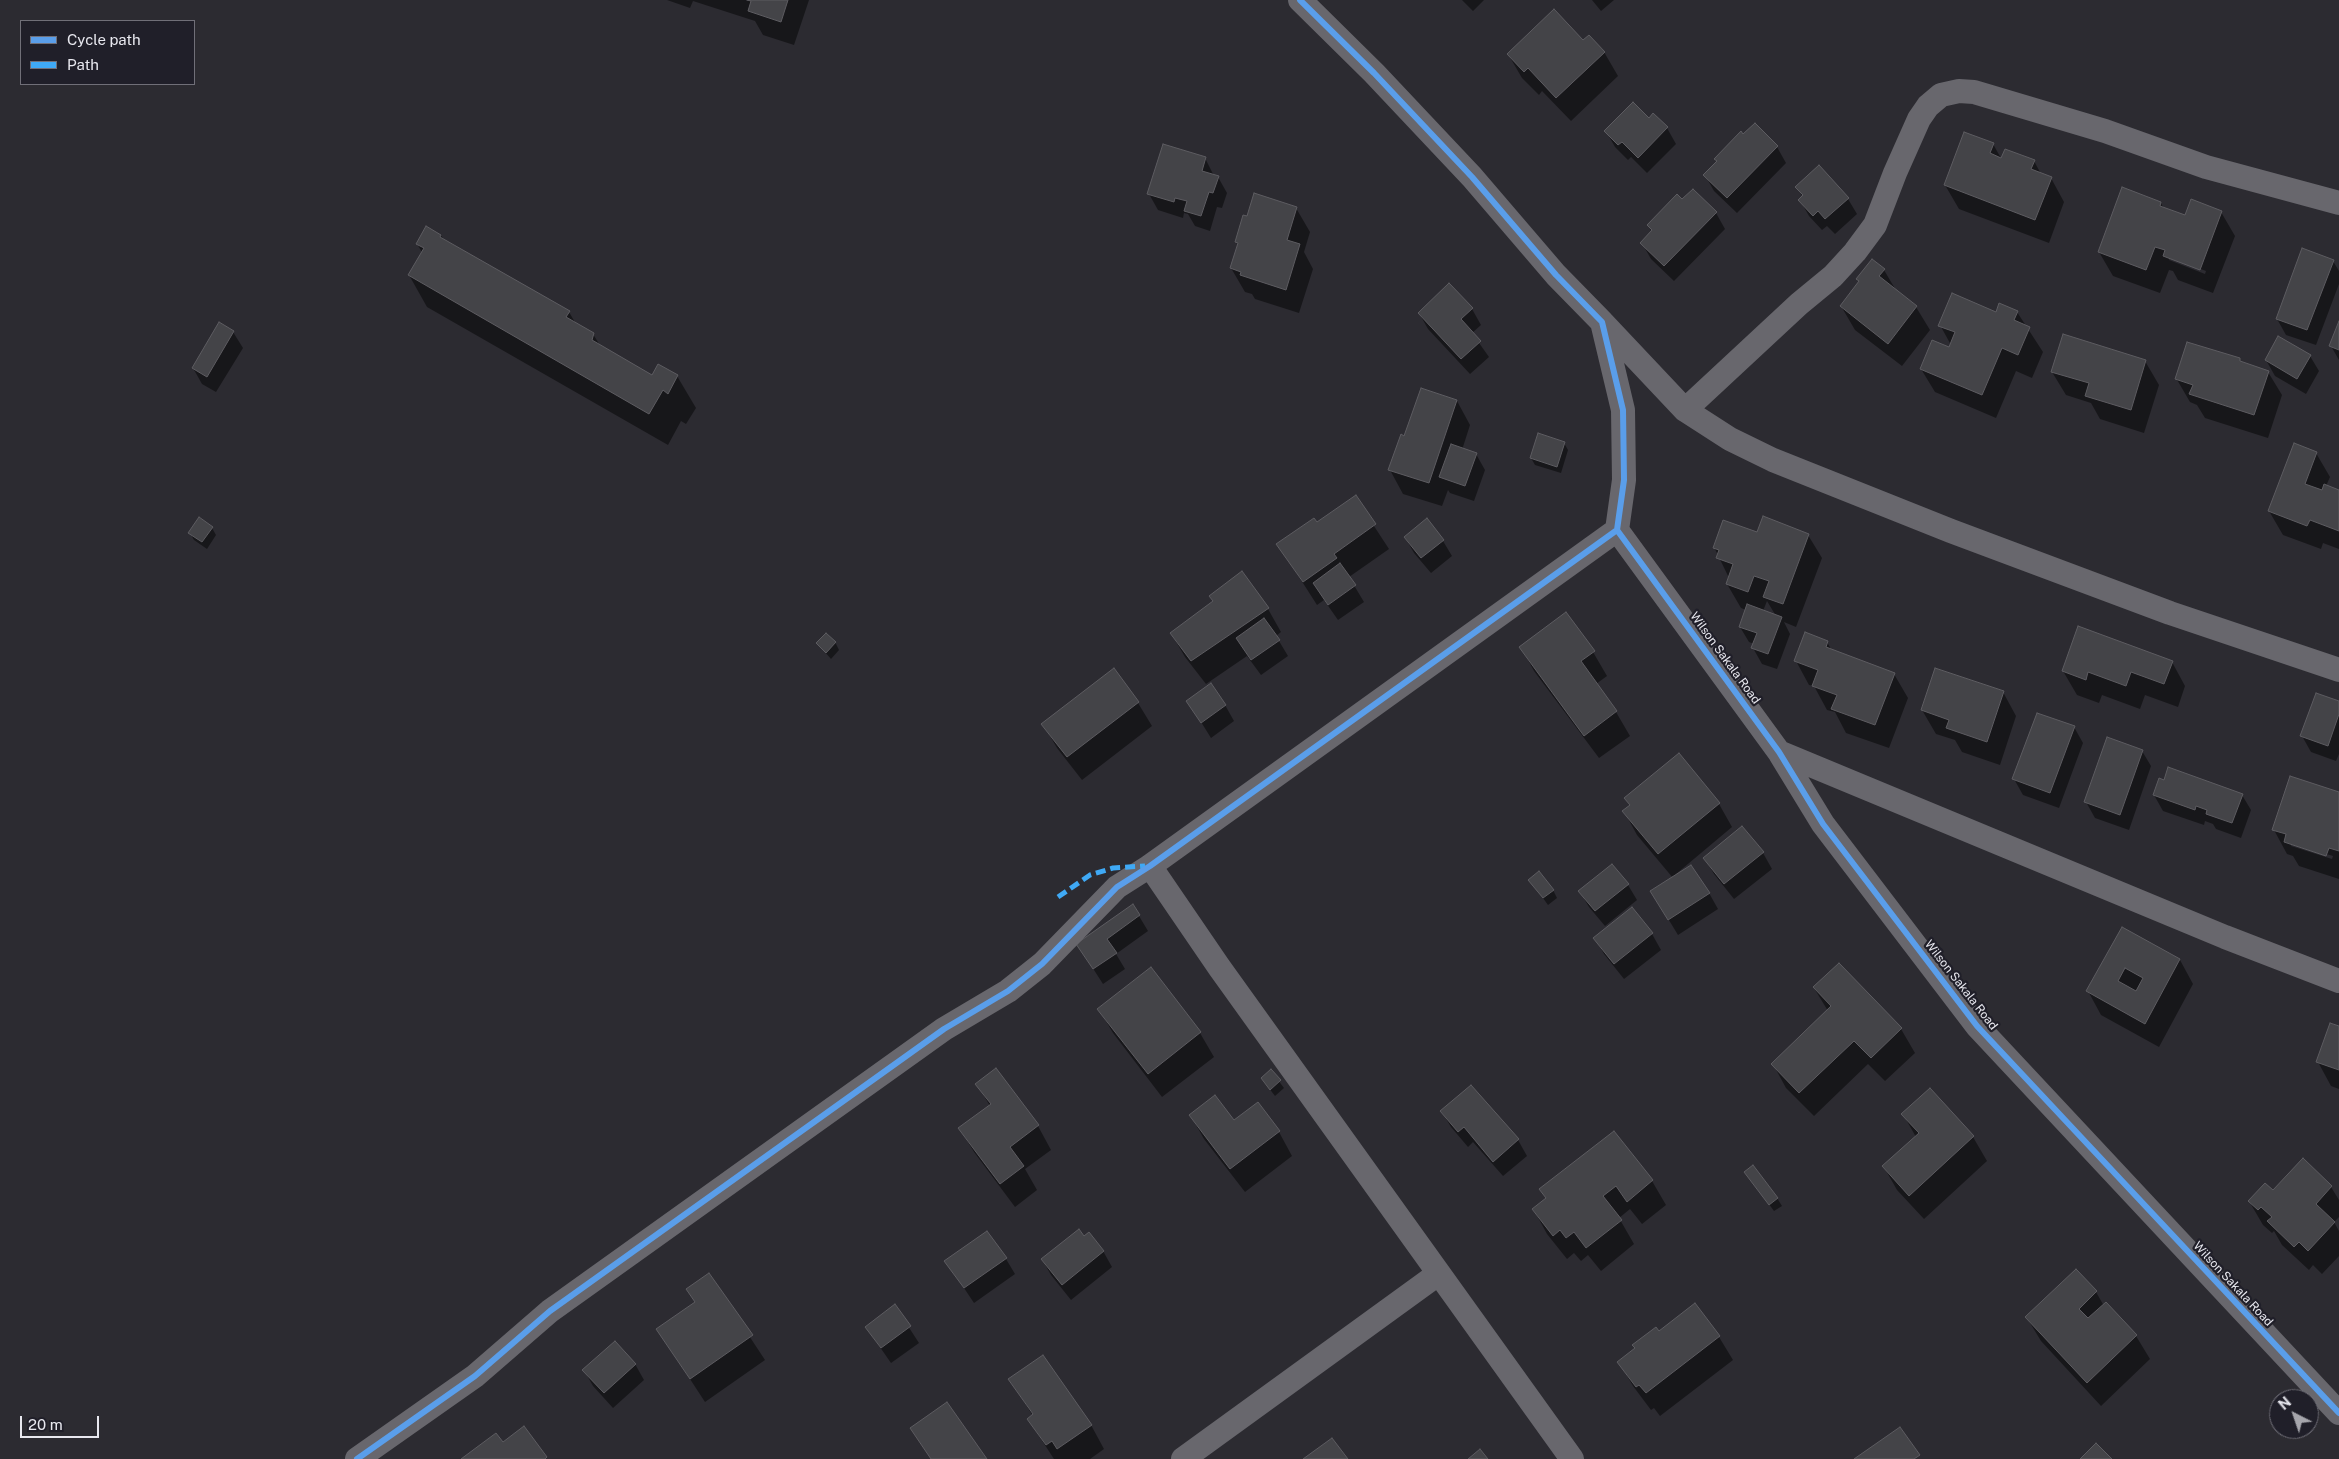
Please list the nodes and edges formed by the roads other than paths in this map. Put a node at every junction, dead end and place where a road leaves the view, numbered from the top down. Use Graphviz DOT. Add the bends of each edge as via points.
graph roads {
  1 [pos="1300,0"];
  2 [pos="2339,203"];
  3 [pos="1602,322"];
  4 [pos="1686,410"];
  5 [pos="1617,530"];
  6 [pos="2339,670"];
  7 [pos="1778,752"];
  8 [pos="1150,866"];
  9 [pos="2339,981"];
  10 [pos="1438,1274"];
  11 [pos="2339,1413"];
  12 [pos="358,1459"];
  13 [pos="1183,1459"];
  14 [pos="1572,1459"];
  1 -- 3 [label="street" via="1472,177 1556,275"];
  2 -- 4 [label="street" via="2206,167 2105,131 1974,92 1941,95 1919,119 1875,225 1856,252"];
  3 -- 4 [label="street"];
  3 -- 5 [label="street" via="1623,410 1624,480"];
  4 -- 6 [label="street" via="1730,439 1773,460 1933,524 2170,613"];
  5 -- 7 [label="street, Wilson Sakala Road"];
  5 -- 8 [label="street"];
  7 -- 9 [label="street"];
  7 -- 11 [label="street, Wilson Sakala Road" via="1823,824 1977,1026"];
  8 -- 10 [label="street"];
  8 -- 12 [label="street" via="1117,887 1042,964 1008,992 929,1040 550,1311 475,1376"];
  10 -- 13 [label="street"];
  10 -- 14 [label="street"];
}
